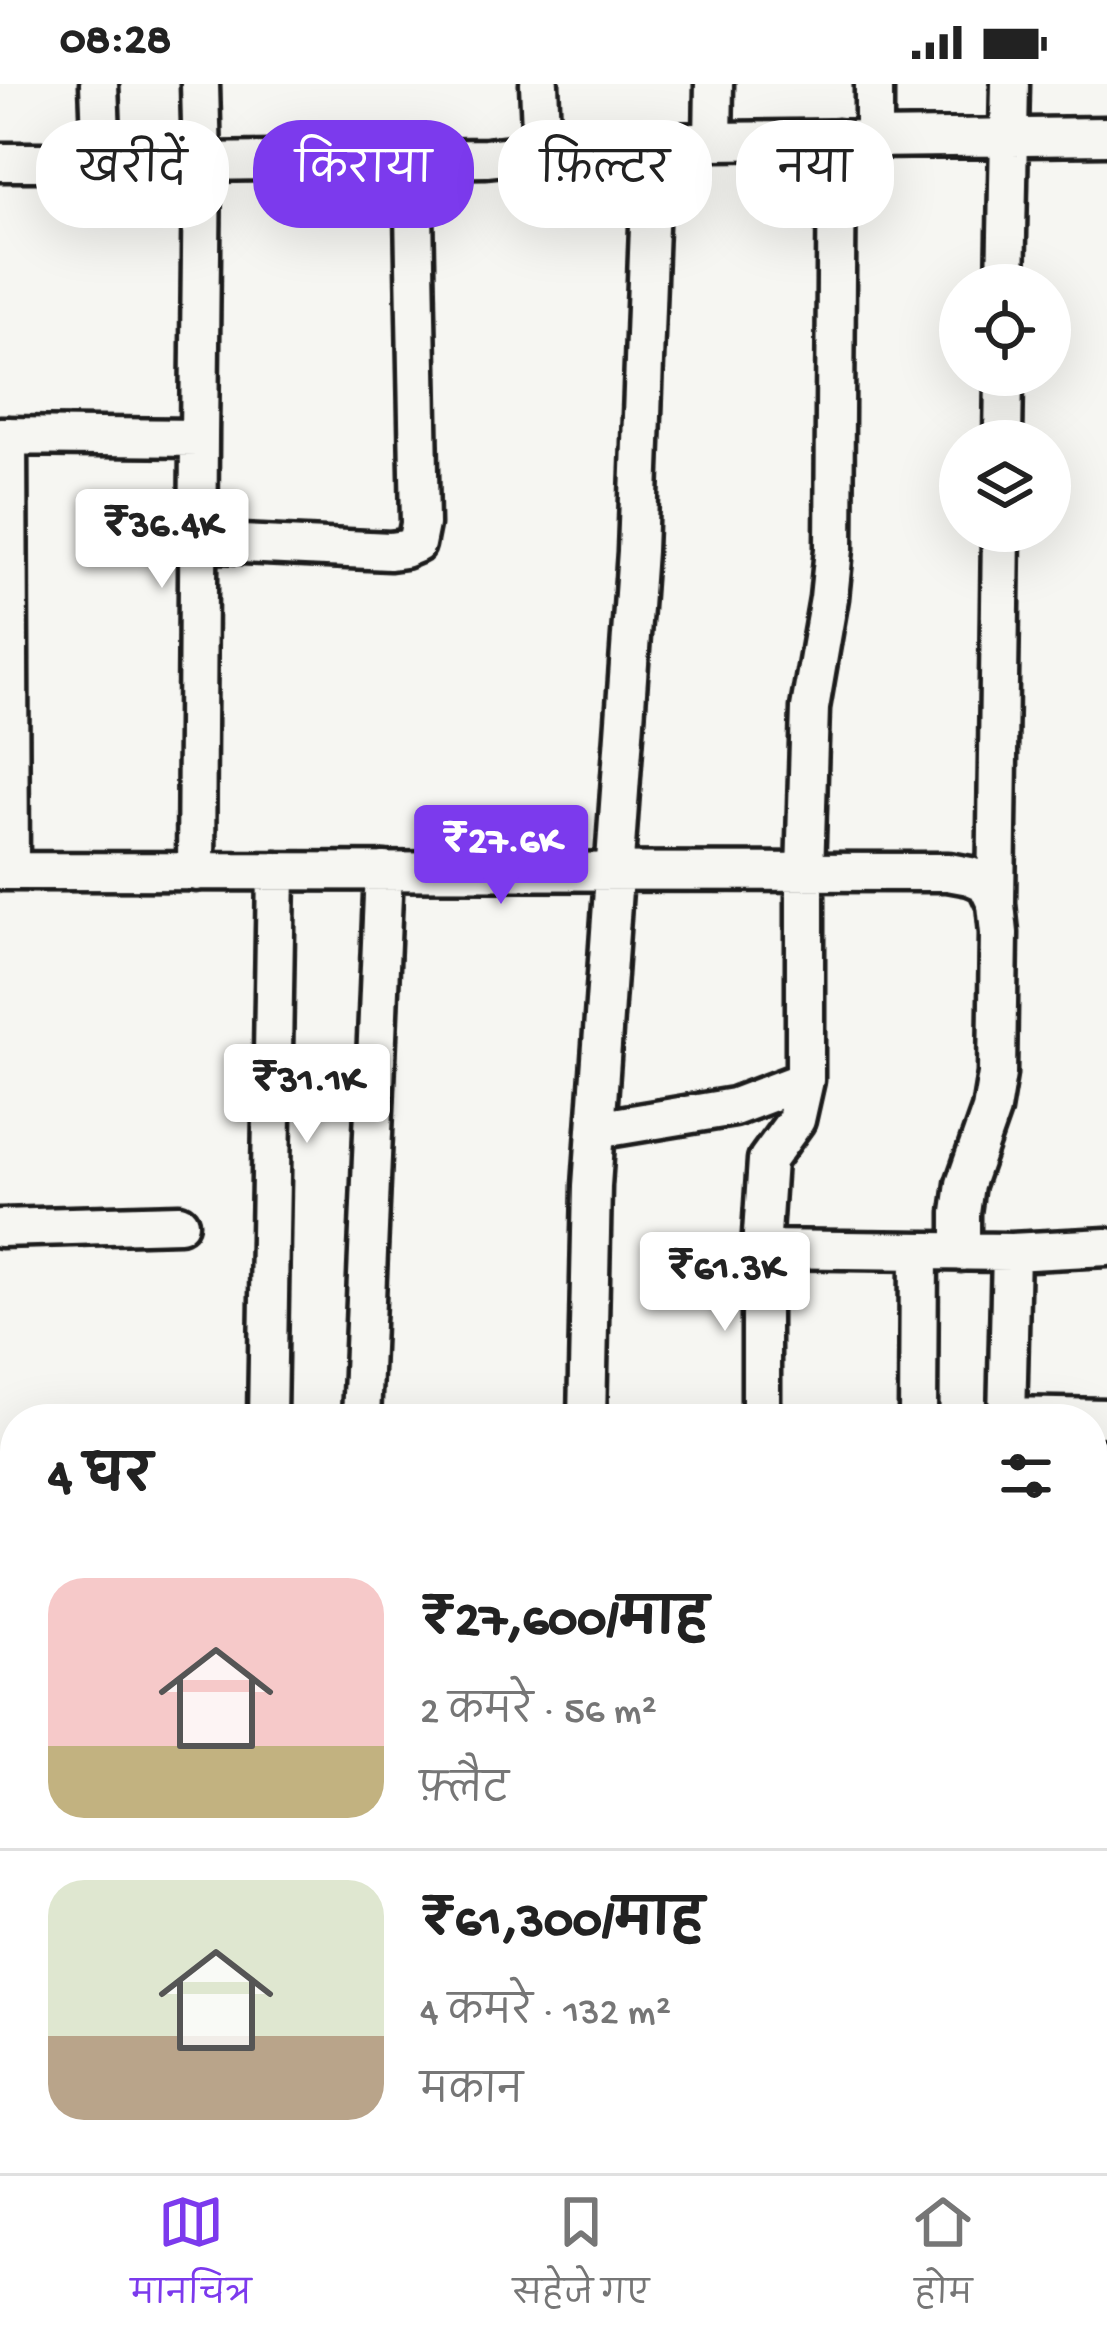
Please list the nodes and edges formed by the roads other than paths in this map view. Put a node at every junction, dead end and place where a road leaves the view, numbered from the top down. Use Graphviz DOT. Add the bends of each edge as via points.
graph roads {
  1 [pos="99,84"];
  2 [pos="200,84"];
  3 [pos="539,84"];
  4 [pos="714,84"];
  5 [pos="874,84"];
  6 [pos="1010,84"];
  7 [pos="100,120"];
  8 [pos="201,120"];
  9 [pos="541,120"];
  10 [pos="874,120"];
  11 [pos="1107,136"];
  12 [pos="1010,138"];
  13 [pos="894,139"];
  14 [pos="713,141"];
  15 [pos="736,141"];
  16 [pos="0,162"];
  17 [pos="36,162"];
  18 [pos="201,228"];
  19 [pos="414,228"];
  20 [pos="649,228"];
  21 [pos="836,228"];
  22 [pos="1007,264"];
  23 [pos="4,436"];
  24 [pos="199,438"];
  25 [pos="198,542"];
  26 [pos="1000,552"];
  27 [pos="5,871"];
  28 [pos="276,871"];
  29 [pos="616,871"];
  30 [pos="196,872"];
  31 [pos="384,872"];
  32 [pos="805,873"];
  33 [pos="996,904"];
  34 [pos="806,1080"];
  35 [pos="751,1102"];
  36 [pos="596,1130"];
  37 [pos="782,1139"];
  38 [pos="179,1223"];
  39 [pos="0,1228"];
  40 [pos="1107,1247"];
  41 [pos="761,1249"];
  42 [pos="919,1252"];
  43 [pos="961,1252"];
  44 [pos="1011,1252"];
  45 [pos="267,1404"];
  46 [pos="363,1404"];
  47 [pos="587,1404"];
  48 [pos="760,1404"];
  49 [pos="918,1404"];
  50 [pos="1007,1404"];
  1 -- 7 [label="street"];
  2 -- 8 [label="street"];
  3 -- 9 [label="street"];
  4 -- 14 [label="street"];
  5 -- 10 [label="street"];
  6 -- 12 [label="street"];
  11 -- 12 [label="street"];
  12 -- 13 [label="street"];
  12 -- 22 [label="street"];
  14 -- 15 [label="street"];
  16 -- 17 [label="street"];
  18 -- 24 [label="street"];
  19 -- 25 [label="street" via="416,544 389,551"];
  20 -- 29 [label="street"];
  21 -- 32 [label="street" via="835,549 810,708"];
  23 -- 24 [label="street"];
  23 -- 27 [label="street"];
  24 -- 25 [label="street"];
  25 -- 30 [label="street"];
  26 -- 33 [label="street"];
  27 -- 30 [label="street"];
  28 -- 30 [label="street"];
  28 -- 31 [label="street"];
  28 -- 45 [label="street"];
  29 -- 31 [label="street"];
  29 -- 32 [label="street"];
  29 -- 36 [label="street"];
  31 -- 46 [label="street"];
  32 -- 33 [label="street" via="948,872 986,883"];
  32 -- 34 [label="street"];
  33 -- 43 [label="street" via="997,1074 965,1184"];
  34 -- 35 [label="street"];
  34 -- 37 [label="street"];
  35 -- 36 [label="street"];
  35 -- 37 [label="street"];
  36 -- 47 [label="street"];
  37 -- 41 [label="street" via="765,1167"];
  38 -- 39 [label="street"];
  40 -- 44 [label="street"];
  41 -- 42 [label="street"];
  41 -- 48 [label="street"];
  42 -- 43 [label="street"];
  42 -- 49 [label="street"];
  43 -- 44 [label="street"];
  44 -- 50 [label="street"];
}
